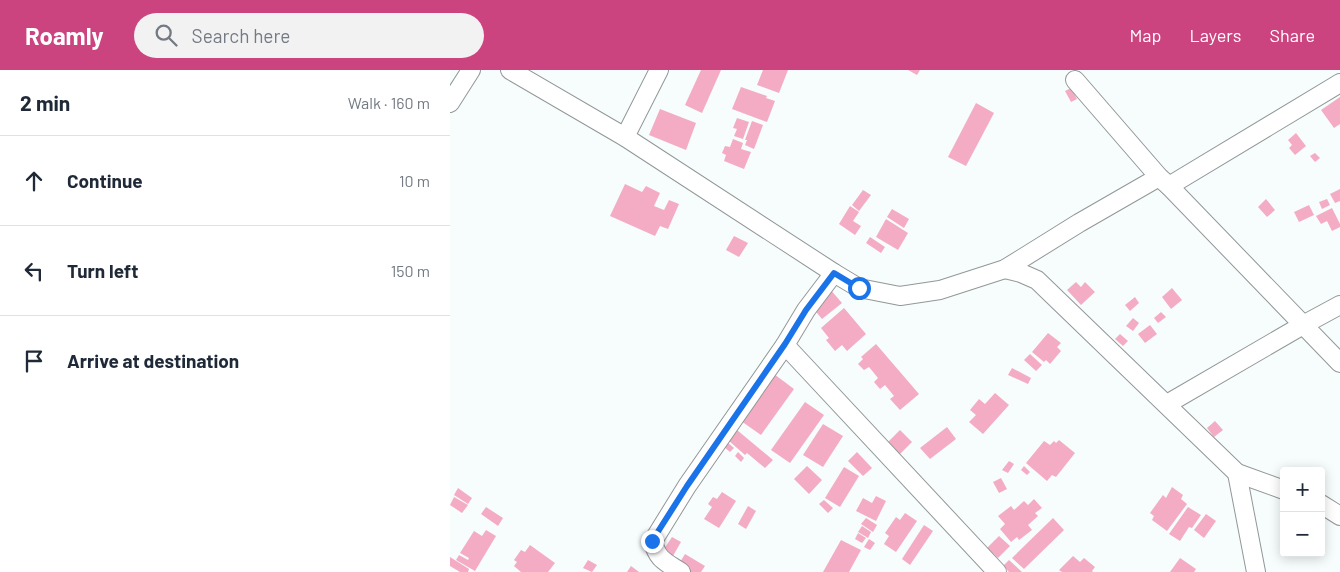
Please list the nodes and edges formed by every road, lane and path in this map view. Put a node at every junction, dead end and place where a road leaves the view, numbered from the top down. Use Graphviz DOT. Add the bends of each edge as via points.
graph roads {
  1 [pos="471,70"];
  2 [pos="510,70"];
  3 [pos="659,70"];
  4 [pos="1074,80"];
  5 [pos="1340,83"];
  6 [pos="450,103"];
  7 [pos="625,137"];
  8 [pos="1164,182"];
  9 [pos="1005,269"];
  10 [pos="834,273"];
  11 [pos="1340,305"];
  12 [pos="1303,325"];
  13 [pos="785,344"];
  14 [pos="1340,363"];
  15 [pos="1167,404"];
  16 [pos="1237,474"];
  17 [pos="1280,489"];
  18 [pos="1325,507"];
  19 [pos="1340,516"];
  20 [pos="681,572"];
  21 [pos="997,572"];
  22 [pos="1256,572"];
  1 -- 6 [label="street"];
  2 -- 7 [label="street"];
  3 -- 7 [label="street"];
  4 -- 8 [label="street"];
  5 -- 8 [label="street"];
  7 -- 10 [label="street"];
  8 -- 9 [label="street" via="1079,223"];
  8 -- 12 [label="street"];
  9 -- 10 [label="street" via="940,290 900,296 859,288"];
  9 -- 15 [label="street" via="1037,280"];
  10 -- 13 [label="street"];
  11 -- 12 [label="street"];
  12 -- 14 [label="street"];
  12 -- 15 [label="street"];
  13 -- 20 [label="street" via="652,541 660,558"];
  13 -- 21 [label="street"];
  15 -- 16 [label="street"];
  16 -- 17 [label="street"];
  16 -- 22 [label="street"];
  18 -- 19 [label="street"];
}
